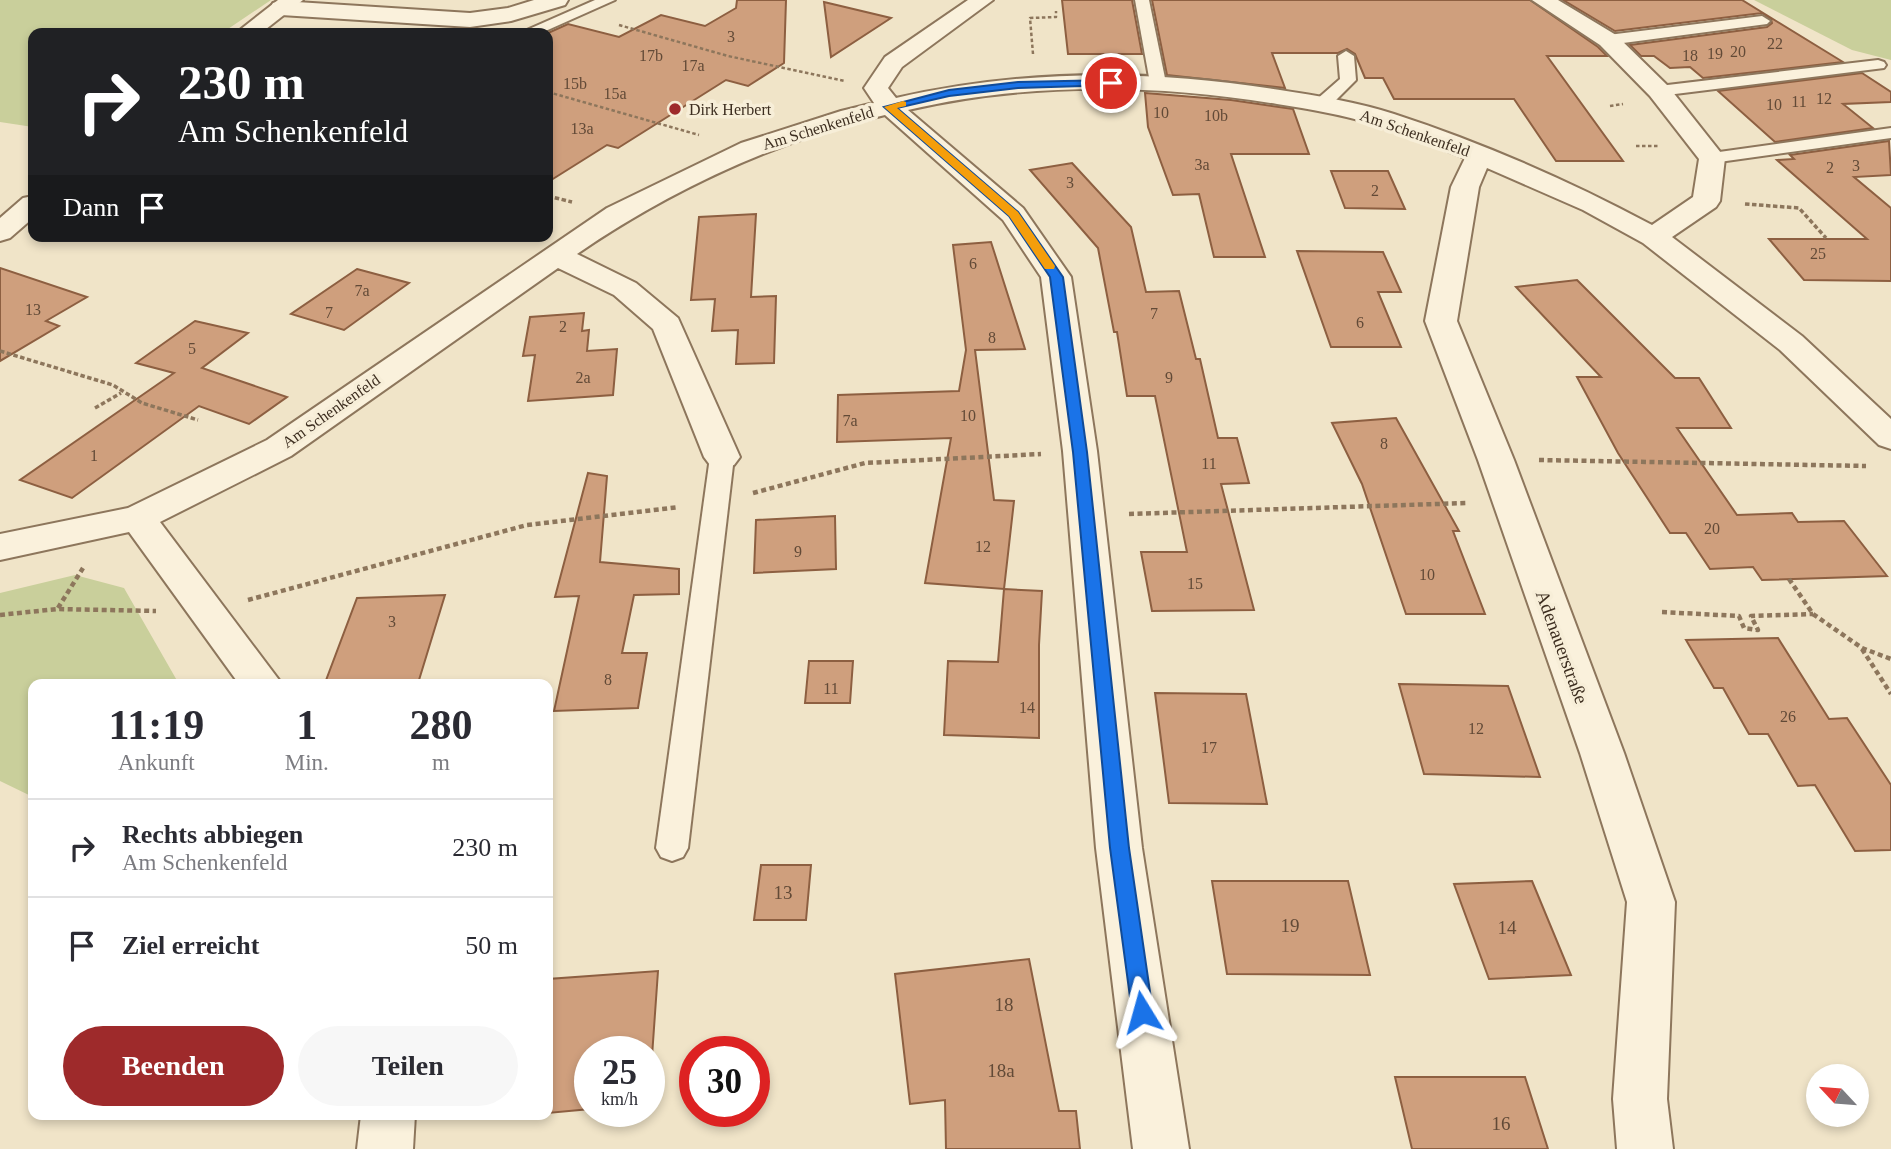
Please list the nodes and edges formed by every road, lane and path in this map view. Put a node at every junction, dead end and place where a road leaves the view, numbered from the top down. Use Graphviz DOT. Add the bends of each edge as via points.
graph roads {
  1 [pos="557,0"];
  2 [pos="608,0"];
  3 [pos="982,0"];
  4 [pos="1142,0"];
  5 [pos="1543,0"];
  6 [pos="287,4"];
  7 [pos="1056,11"];
  8 [pos="470,20"];
  9 [pos="1762,21"];
  10 [pos="614,23"];
  11 [pos="254,28"];
  12 [pos="511,28"];
  13 [pos="540,28"];
  14 [pos="1608,40"];
  15 [pos="1033,51"];
  16 [pos="1346,57"];
  17 [pos="1878,65"];
  18 [pos="811,73"];
  19 [pos="1158,83"];
  20 [pos="1659,91"];
  21 [pos="553,94"];
  22 [pos="1322,104"];
  23 [pos="890,107"];
  24 [pos="682,130"];
  25 [pos="1891,134"];
  26 [pos="1480,155"];
  27 [pos="1712,158"];
  28 [pos="1779,206"];
  29 [pos="28,208"];
  30 [pos="0,232"];
  31 [pos="1653,237"];
  32 [pos="1826,238"];
  33 [pos="556,256"];
  34 [pos="0,351"];
  35 [pos="122,393"];
  36 [pos="94,408"];
  37 [pos="198,420"];
  38 [pos="1891,438"];
  39 [pos="1030,454"];
  40 [pos="722,457"];
  41 [pos="1541,460"];
  42 [pos="1864,466"];
  43 [pos="788,483"];
  44 [pos="1475,502"];
  45 [pos="689,506"];
  46 [pos="1142,514"];
  47 [pos="138,518"];
  48 [pos="0,547"];
  49 [pos="1789,579"];
  50 [pos="206,610"];
  51 [pos="1662,612"];
  52 [pos="1813,614"];
  53 [pos="0,615"];
  54 [pos="1862,648"];
  55 [pos="1891,659"];
  56 [pos="257,679"];
  57 [pos="1891,694"];
  58 [pos="673,848"];
  59 [pos="388,1120"];
  60 [pos="385,1149"];
  61 [pos="1161,1149"];
  62 [pos="1645,1149"];
  1 -- 8 [label="street"];
  2 -- 13 [label="lane"];
  3 -- 23 [label="street" via="893,62 876,88"];
  4 -- 19 [label="lane"];
  5 -- 14 [label="street"];
  6 -- 8 [label="street"];
  6 -- 11 [label="street"];
  7 -- 15 [label="path" via="1056,17 1030,18"];
  8 -- 12 [label="street"];
  9 -- 14 [label="lane"];
  10 -- 18 [label="path"];
  14 -- 20 [label="street"];
  16 -- 22 [label="lane" via="1348,80"];
  17 -- 20 [label="lane"];
  19 -- 22 [label="street, Am Schenkenfeld"];
  19 -- 23 [label="street, Am Schenkenfeld" via="1018,85 949,93"];
  20 -- 27 [label="street"];
  21 -- 24 [label="path"];
  22 -- 26 [label="street, Am Schenkenfeld" via="1384,119"];
  23 -- 33 [label="street, Am Schenkenfeld" via="750,149 617,214"];
  23 -- 61 [label="street" via="1013,214 1056,277 1080,452 1119,848"];
  25 -- 27 [label="lane"];
  26 -- 31 [label="street, Am Schenkenfeld" via="1593,204"];
  26 -- 62 [label="street, Adenauerstraße" via="1465,187 1441,320 1602,753 1651,902 1640,1099"];
  27 -- 31 [label="street" via="1706,201"];
  28 -- 32 [label="path" via="1799,208"];
  29 -- 30 [label="street"];
  31 -- 38 [label="street, Am Schenkenfeld" via="1791,343"];
  33 -- 40 [label="street" via="625,289 667,325"];
  33 -- 47 [label="street, Am Schenkenfeld" via="279,448"];
  34 -- 35 [label="path" via="113,385"];
  35 -- 36 [label="path"];
  35 -- 37 [label="path"];
  39 -- 43 [label="path" via="865,463"];
  40 -- 58 [label="lane"];
  41 -- 42 [label="path"];
  44 -- 46 [label="path"];
  45 -- 50 [label="path" via="527,525"];
  47 -- 48 [label="street, Am Schenkenfeld"];
  47 -- 50 [label="street"];
  49 -- 52 [label="path"];
  50 -- 53 [label="path" via="57,609"];
  50 -- 56 [label="street"];
  51 -- 52 [label="path" via="1739,615 1744,628 1758,630 1751,616"];
  52 -- 54 [label="path"];
  54 -- 55 [label="path"];
  54 -- 57 [label="path"];
  59 -- 60 [label="street"];
}
